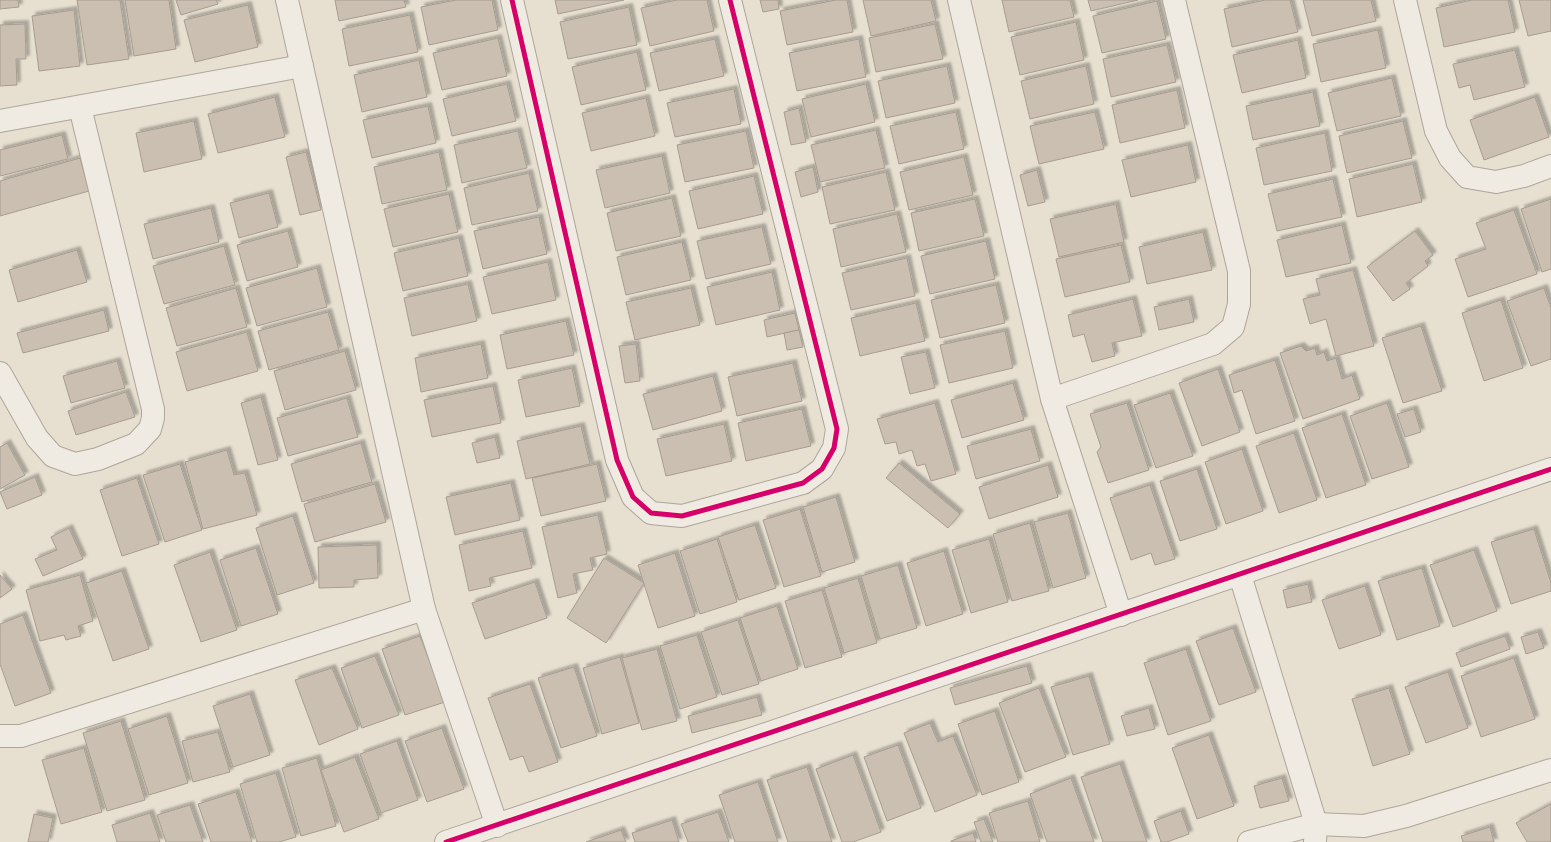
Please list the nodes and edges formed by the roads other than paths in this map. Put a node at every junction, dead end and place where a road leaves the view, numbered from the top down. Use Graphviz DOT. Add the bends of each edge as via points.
graph roads {
  1 [pos="287,0"];
  2 [pos="512,0"];
  3 [pos="730,0"];
  4 [pos="959,0"];
  5 [pos="1174,0"];
  6 [pos="1405,0"];
  7 [pos="302,66"];
  8 [pos="80,107"];
  9 [pos="0,121"];
  10 [pos="1551,166"];
  11 [pos="0,373"];
  12 [pos="1052,399"];
  13 [pos="1551,469"];
  14 [pos="1240,575"];
  15 [pos="424,610"];
  16 [pos="1121,615"];
  17 [pos="0,736"];
  18 [pos="1551,770"];
  19 [pos="497,826"];
  20 [pos="1315,833"];
  21 [pos="446,842"];
  22 [pos="1249,842"];
  1 -- 7 [label="street"];
  2 -- 3 [label="street" via="617,460 633,497 651,512 682,516 803,483 822,469 834,448 837,429"];
  4 -- 12 [label="street"];
  5 -- 12 [label="street" via="1239,271 1239,304 1233,327 1212,344"];
  6 -- 10 [label="street" via="1436,131 1450,158 1467,177 1496,182 1524,176"];
  7 -- 8 [label="street"];
  7 -- 15 [label="street"];
  8 -- 9 [label="street"];
  8 -- 11 [label="street" via="153,408 150,429 136,444 98,459 75,464 53,456 37,438"];
  12 -- 16 [label="street"];
  13 -- 14 [label="street"];
  14 -- 16 [label="street"];
  14 -- 20 [label="street"];
  15 -- 17 [label="street" via="21,736"];
  15 -- 19 [label="street"];
  16 -- 19 [label="street"];
  18 -- 20 [label="street" via="1406,816 1364,826"];
  19 -- 21 [label="street"];
  20 -- 22 [label="street"];
}
